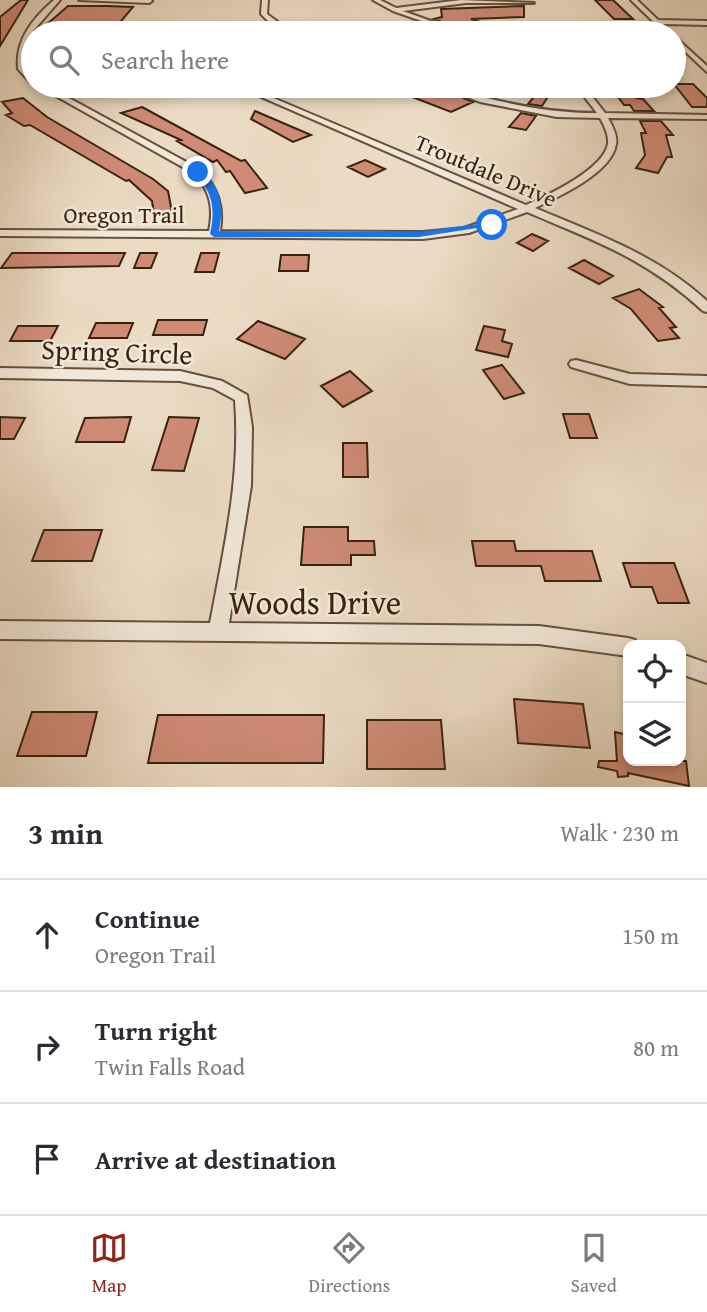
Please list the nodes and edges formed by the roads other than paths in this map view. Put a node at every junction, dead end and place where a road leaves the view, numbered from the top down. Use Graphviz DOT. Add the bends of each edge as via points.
graph roads {
  1 [pos="57,0"];
  2 [pos="82,0"];
  3 [pos="265,0"];
  4 [pos="376,0"];
  5 [pos="634,0"];
  6 [pos="149,1"];
  7 [pos="531,3"];
  8 [pos="394,10"];
  9 [pos="37,21"];
  10 [pos="272,21"];
  11 [pos="426,21"];
  12 [pos="656,21"];
  13 [pos="686,23"];
  14 [pos="707,23"];
  15 [pos="686,50"];
  16 [pos="707,70"];
  17 [pos="64,98"];
  18 [pos="267,98"];
  19 [pos="481,98"];
  20 [pos="588,98"];
  21 [pos="600,116"];
  22 [pos="707,117"];
  23 [pos="528,210"];
  24 [pos="0,233"];
  25 [pos="214,234"];
  26 [pos="707,308"];
  27 [pos="576,364"];
  28 [pos="0,373"];
  29 [pos="707,382"];
  30 [pos="0,630"];
  31 [pos="218,633"];
  32 [pos="623,646"];
  33 [pos="686,666"];
  34 [pos="707,673"];
  1 -- 9 [label="street"];
  2 -- 6 [label="street"];
  3 -- 10 [label="street" via="264,14"];
  4 -- 8 [label="street"];
  5 -- 12 [label="street"];
  7 -- 8 [label="street" via="466,1"];
  8 -- 11 [label="street"];
  13 -- 14 [label="street"];
  15 -- 16 [label="street"];
  17 -- 25 [label="street" via="198,172 212,185 216,199"];
  18 -- 23 [label="street, Troutdale Drive"];
  19 -- 21 [label="street" via="557,115"];
  20 -- 21 [label="street, Oregon Trail"];
  21 -- 22 [label="street"];
  21 -- 23 [label="street, Oregon Trail" via="612,142 607,158"];
  23 -- 25 [label="street, Oregon Trail" via="492,225 444,233"];
  23 -- 26 [label="street, Troutdale Drive" via="621,245 688,289"];
  24 -- 25 [label="street, Oregon Trail"];
  27 -- 29 [label="street" via="630,379"];
  28 -- 31 [label="street, Spring Circle" via="180,376 217,384 242,398 247,429 245,467"];
  30 -- 31 [label="street, Woods Drive"];
  31 -- 32 [label="street, Woods Drive" via="538,635"];
  33 -- 34 [label="street"];
}
